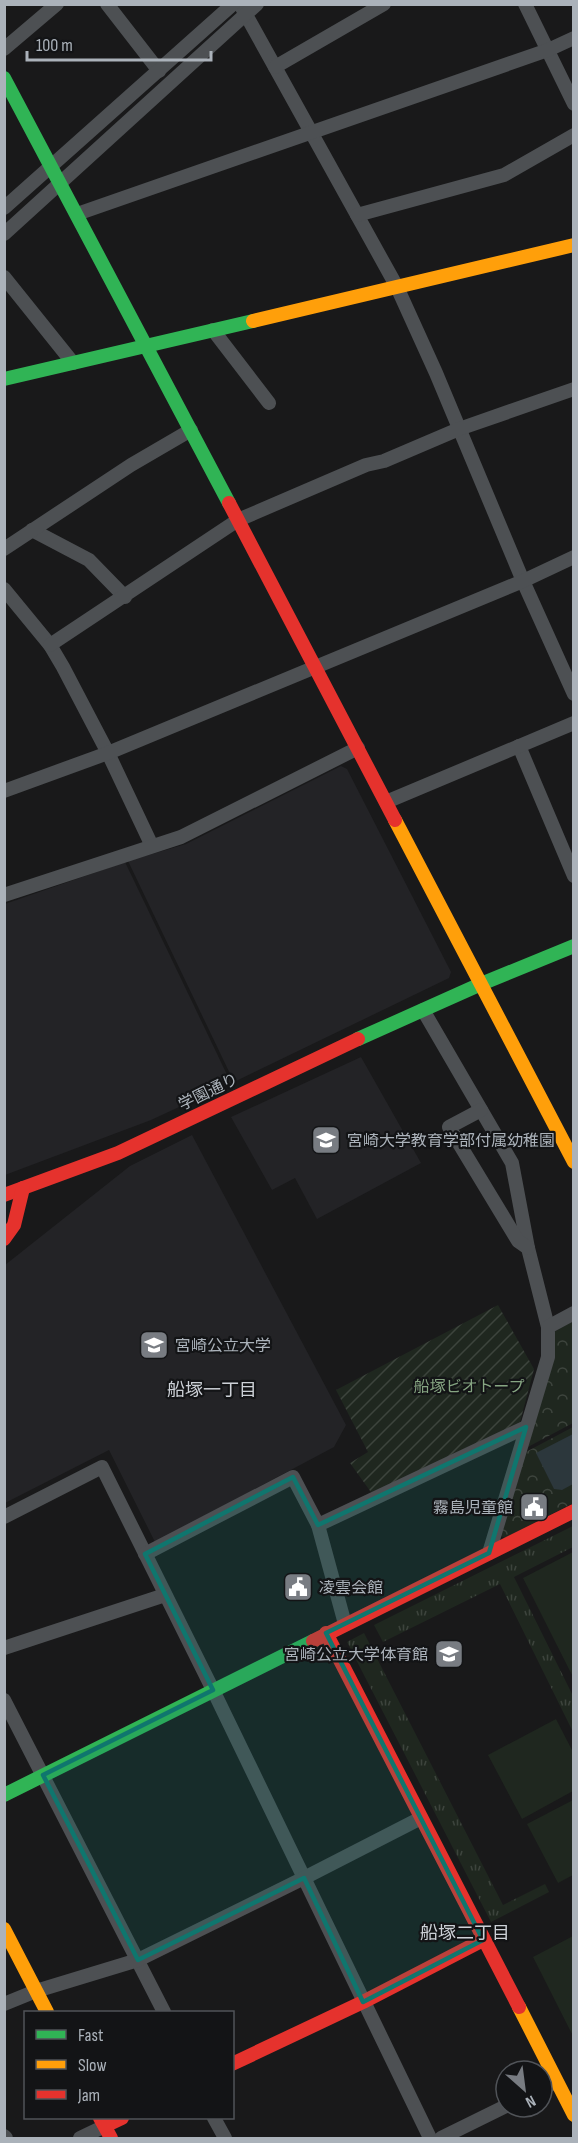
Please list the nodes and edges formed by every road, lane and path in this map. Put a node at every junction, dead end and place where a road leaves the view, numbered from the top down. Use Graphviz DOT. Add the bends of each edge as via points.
graph roads {
  1 [pos="57,4"];
  2 [pos="107,4"];
  3 [pos="233,4"];
  4 [pos="257,4"];
  5 [pos="384,4"];
  6 [pos="525,4"];
  7 [pos="243,9"];
  8 [pos="573,38"];
  9 [pos="4,49"];
  10 [pos="548,50"];
  11 [pos="275,67"];
  12 [pos="159,71"];
  13 [pos="4,78"];
  14 [pos="573,104"];
  15 [pos="311,132"];
  16 [pos="573,135"];
  17 [pos="51,167"];
  18 [pos="60,183"];
  19 [pos="4,208"];
  20 [pos="77,214"];
  21 [pos="357,215"];
  22 [pos="4,234"];
  23 [pos="573,245"];
  24 [pos="4,277"];
  25 [pos="397,287"];
  26 [pos="213,330"];
  27 [pos="145,346"];
  28 [pos="73,363"];
  29 [pos="4,379"];
  30 [pos="573,388"];
  31 [pos="269,403"];
  32 [pos="459,429"];
  33 [pos="191,430"];
  34 [pos="238,520"];
  35 [pos="32,530"];
  36 [pos="4,549"];
  37 [pos="573,557"];
  38 [pos="523,581"];
  39 [pos="4,589"];
  40 [pos="124,597"];
  41 [pos="50,645"];
  42 [pos="315,667"];
  43 [pos="573,694"];
  44 [pos="573,723"];
  45 [pos="519,746"];
  46 [pos="358,748"];
  47 [pos="108,753"];
  48 [pos="4,791"];
  49 [pos="386,802"];
  50 [pos="152,846"];
  51 [pos="573,876"];
  52 [pos="4,895"];
  53 [pos="573,946"];
  54 [pos="481,984"];
  55 [pos="423,1010"];
  56 [pos="481,1110"];
  57 [pos="573,1162"];
  58 [pos="23,1188"];
  59 [pos="4,1195"];
  60 [pos="4,1239"];
  61 [pos="528,1248"];
  62 [pos="573,1313"];
  63 [pos="548,1327"];
  64 [pos="526,1427"];
  65 [pos="573,1511"];
  66 [pos="4,1516"];
  67 [pos="318,1526"];
  68 [pos="489,1553"];
  69 [pos="145,1554"];
  70 [pos="165,1595"];
  71 [pos="345,1624"];
  72 [pos="326,1633"];
  73 [pos="4,1648"];
  74 [pos="213,1690"];
  75 [pos="4,1700"];
  76 [pos="43,1775"];
  77 [pos="4,1795"];
  78 [pos="421,1818"];
  79 [pos="304,1878"];
  80 [pos="4,1929"];
  81 [pos="483,1940"];
  82 [pos="138,1960"];
  83 [pos="36,1991"];
  84 [pos="363,2002"];
  85 [pos="4,2004"];
  86 [pos="46,2011"];
  87 [pos="163,2011"];
  88 [pos="234,2063"];
  89 [pos="556,2082"];
  90 [pos="494,2112"];
  91 [pos="573,2115"];
  92 [pos="120,2119"];
  93 [pos="215,2119"];
  94 [pos="106,2127"];
  95 [pos="80,2139"];
  96 [pos="225,2139"];
  97 [pos="430,2139"];
  98 [pos="441,2139"];
  1 -- 9 [label="street"];
  2 -- 12 [label="street"];
  3 -- 12 [label="street"];
  4 -- 7 [label="street"];
  5 -- 11 [label="street"];
  6 -- 10 [label="street"];
  7 -- 11 [label="street"];
  7 -- 18 [label="street"];
  8 -- 10 [label="street"];
  10 -- 14 [label="street"];
  10 -- 15 [label="street"];
  11 -- 15 [label="street"];
  12 -- 17 [label="street"];
  13 -- 17 [label="street"];
  15 -- 20 [label="street"];
  15 -- 21 [label="street"];
  16 -- 21 [label="street" via="504,174"];
  17 -- 18 [label="street"];
  17 -- 19 [label="street"];
  18 -- 20 [label="street"];
  18 -- 22 [label="street"];
  20 -- 27 [label="street"];
  21 -- 25 [label="street"];
  23 -- 25 [label="street"];
  24 -- 28 [label="street"];
  25 -- 26 [label="street"];
  25 -- 32 [label="street"];
  26 -- 27 [label="street"];
  26 -- 31 [label="street"];
  27 -- 28 [label="street"];
  27 -- 33 [label="street"];
  28 -- 29 [label="street"];
  30 -- 32 [label="street"];
  32 -- 34 [label="street"];
  32 -- 38 [label="street"];
  33 -- 34 [label="street"];
  33 -- 35 [label="street"];
  34 -- 40 [label="street"];
  34 -- 42 [label="street"];
  35 -- 36 [label="street"];
  35 -- 40 [label="street" via="88,560"];
  37 -- 38 [label="street"];
  38 -- 42 [label="street"];
  38 -- 43 [label="street"];
  39 -- 41 [label="street"];
  40 -- 41 [label="street"];
  41 -- 47 [label="street"];
  42 -- 46 [label="street"];
  42 -- 47 [label="street"];
  44 -- 45 [label="street"];
  45 -- 49 [label="street"];
  45 -- 51 [label="street"];
  46 -- 49 [label="street"];
  46 -- 50 [label="street" via="181,837"];
  47 -- 48 [label="street"];
  47 -- 50 [label="street"];
  49 -- 54 [label="street"];
  50 -- 52 [label="street"];
  53 -- 54 [label="street, 学園通り"];
  54 -- 55 [label="street, 学園通り"];
  54 -- 57 [label="street"];
  55 -- 56 [label="street"];
  55 -- 58 [label="street, 学園通り" via="118,1153"];
  56 -- 61 [label="street" via="512,1163"];
  56 -- 61 [label="street" via="449,1127 518,1241"];
  58 -- 59 [label="street, 学園通り"];
  58 -- 60 [label="street" via="14,1225"];
  61 -- 63 [label="street"];
  62 -- 63 [label="street"];
  63 -- 64 [label="street" via="548,1357"];
  64 -- 67 [label="street"];
  64 -- 68 [label="street"];
  65 -- 68 [label="street"];
  66 -- 69 [label="street" via="102,1467"];
  67 -- 69 [label="street" via="293,1477"];
  67 -- 71 [label="street"];
  68 -- 71 [label="street"];
  69 -- 70 [label="street"];
  70 -- 73 [label="street"];
  70 -- 74 [label="street"];
  71 -- 72 [label="street"];
  72 -- 74 [label="street"];
  72 -- 78 [label="street"];
  74 -- 76 [label="street"];
  74 -- 79 [label="street"];
  75 -- 76 [label="street"];
  76 -- 77 [label="street"];
  76 -- 82 [label="street"];
  78 -- 79 [label="street"];
  78 -- 81 [label="street"];
  79 -- 82 [label="street"];
  79 -- 84 [label="street"];
  80 -- 83 [label="street"];
  81 -- 84 [label="street"];
  81 -- 89 [label="street"];
  82 -- 83 [label="street"];
  82 -- 87 [label="street"];
  83 -- 85 [label="street"];
  83 -- 86 [label="street"];
  84 -- 88 [label="street"];
  84 -- 97 [label="street"];
  89 -- 91 [label="street"];
  90 -- 98 [label="street"];
  92 -- 94 [label="street"];
  93 -- 96 [label="street"];
  94 -- 95 [label="street"];
}
